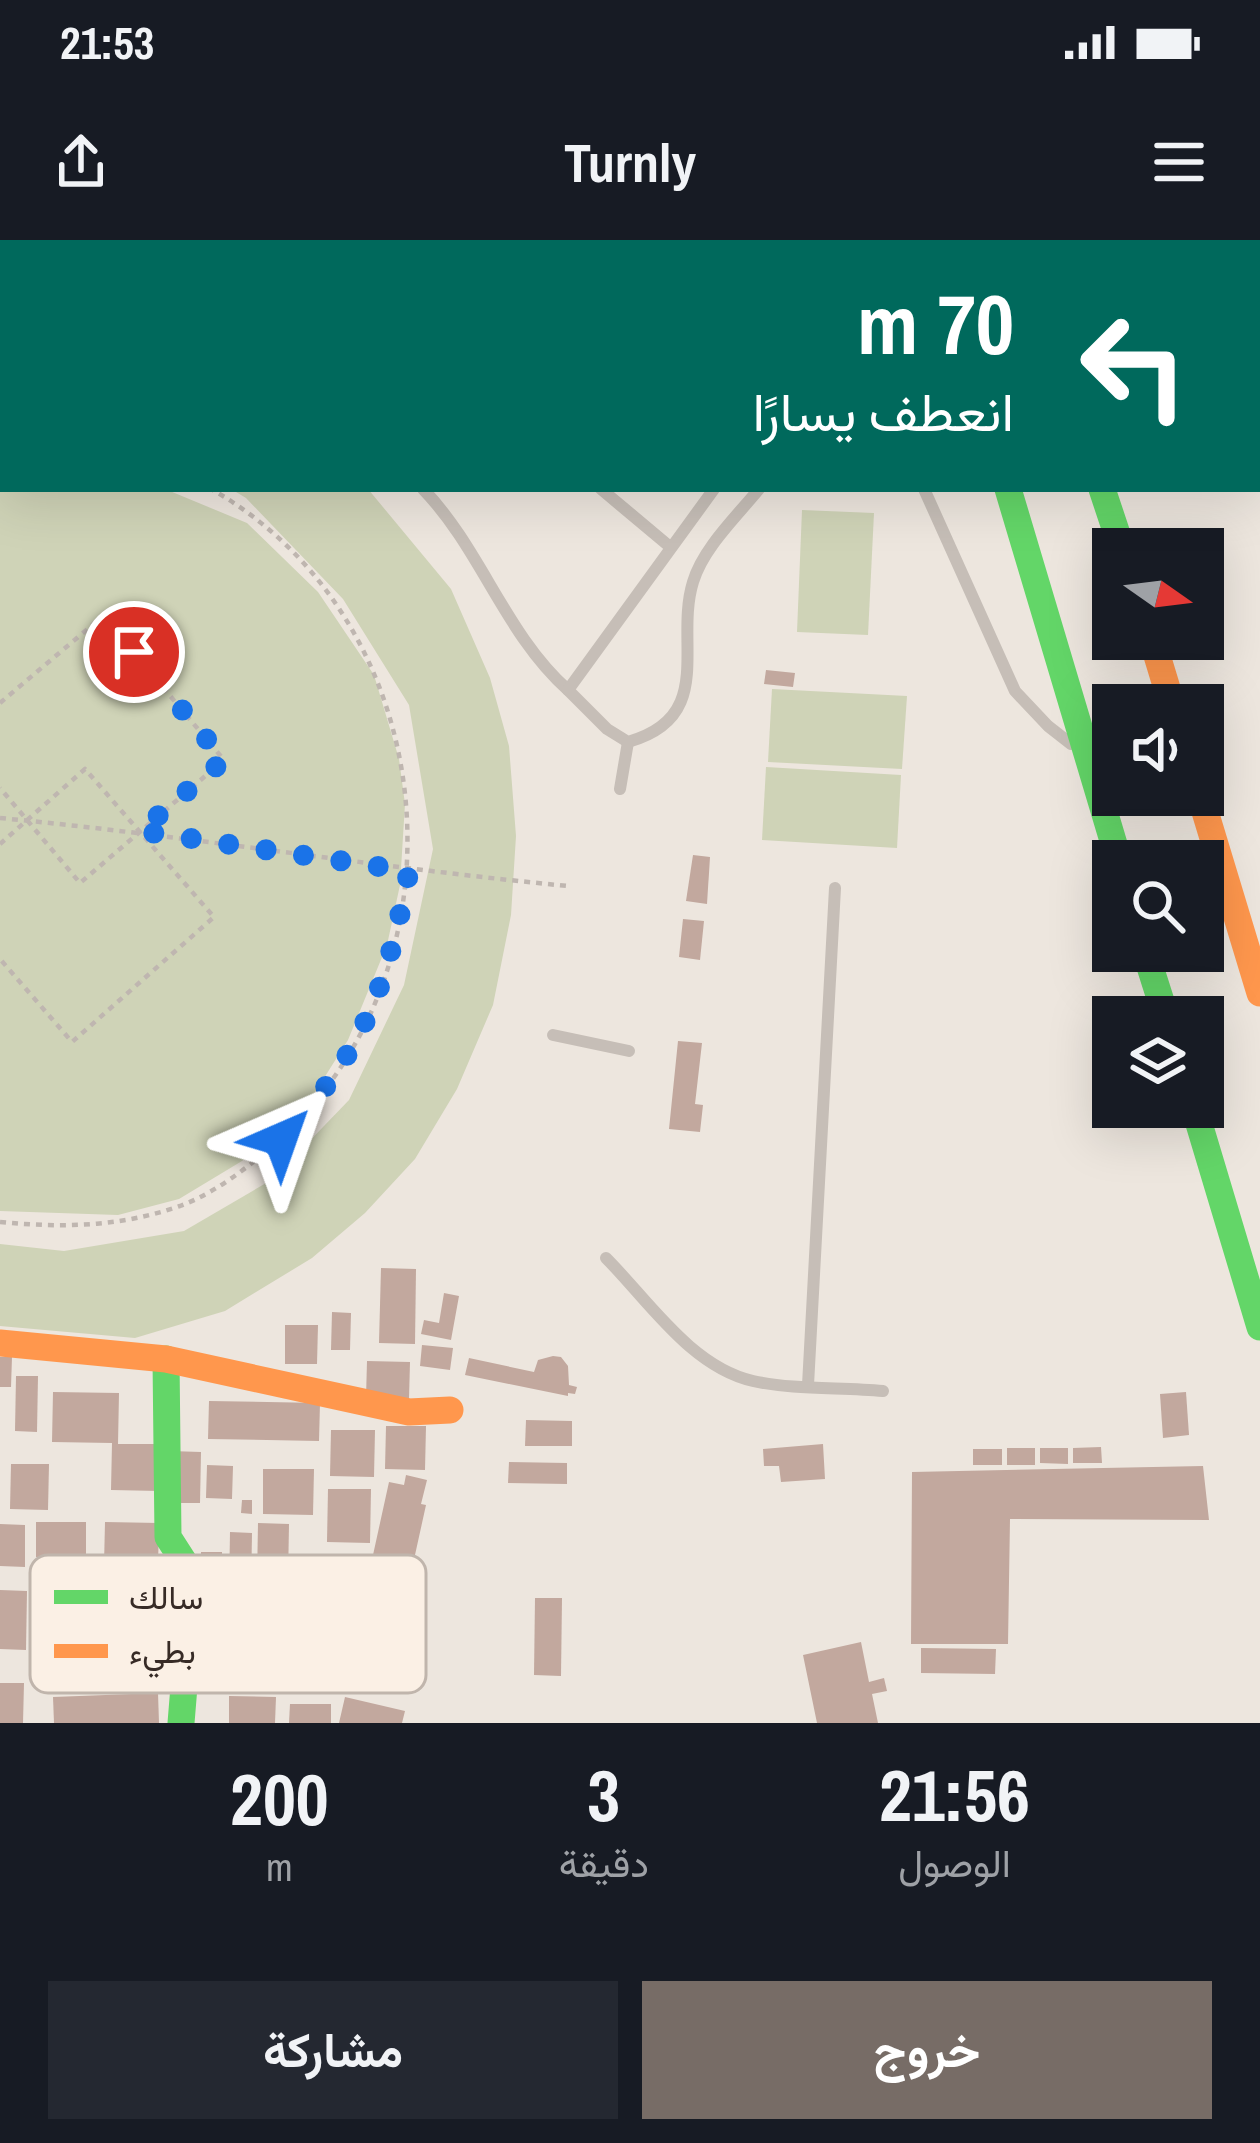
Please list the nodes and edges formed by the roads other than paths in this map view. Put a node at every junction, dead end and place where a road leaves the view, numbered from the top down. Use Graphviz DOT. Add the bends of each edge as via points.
graph roads {
  1 [pos="425,492"];
  2 [pos="606,492"];
  3 [pos="712,492"];
  4 [pos="757,492"];
  5 [pos="925,492"];
  6 [pos="1009,492"];
  7 [pos="1103,492"];
  8 [pos="1115,528"];
  9 [pos="669,545"];
  10 [pos="568,690"];
  11 [pos="628,742"];
  12 [pos="1090,758"];
  13 [pos="620,789"];
  14 [pos="1206,816"];
  15 [pos="1113,840"];
  16 [pos="835,888"];
  17 [pos="1260,993"];
  18 [pos="553,1035"];
  19 [pos="629,1051"];
  20 [pos="1200,1128"];
  21 [pos="606,1258"];
  22 [pos="1260,1327"];
  23 [pos="0,1343"];
  24 [pos="166,1360"];
  25 [pos="808,1385"];
  26 [pos="883,1391"];
  27 [pos="450,1410"];
  28 [pos="180,1555"];
  29 [pos="183,1693"];
  30 [pos="181,1723"];
  1 -- 10 [label="lane" via="528,648"];
  2 -- 9 [label="lane"];
  3 -- 9 [label="lane"];
  4 -- 11 [label="lane" via="693,580 687,682 675,713 650,736"];
  5 -- 12 [label="lane" via="1015,691"];
  6 -- 12 [label="main road"];
  7 -- 8 [label="main road"];
  9 -- 10 [label="lane"];
  10 -- 11 [label="lane"];
  11 -- 13 [label="lane"];
  12 -- 15 [label="main road"];
  14 -- 17 [label="main road"];
  16 -- 25 [label="lane"];
  18 -- 19 [label="lane"];
  20 -- 22 [label="main road"];
  21 -- 25 [label="lane" via="720,1368 753,1381"];
  23 -- 24 [label="main road"];
  24 -- 27 [label="main road" via="409,1412"];
  24 -- 28 [label="main road" via="166,1515"];
  25 -- 26 [label="lane"];
  29 -- 30 [label="main road"];
}
